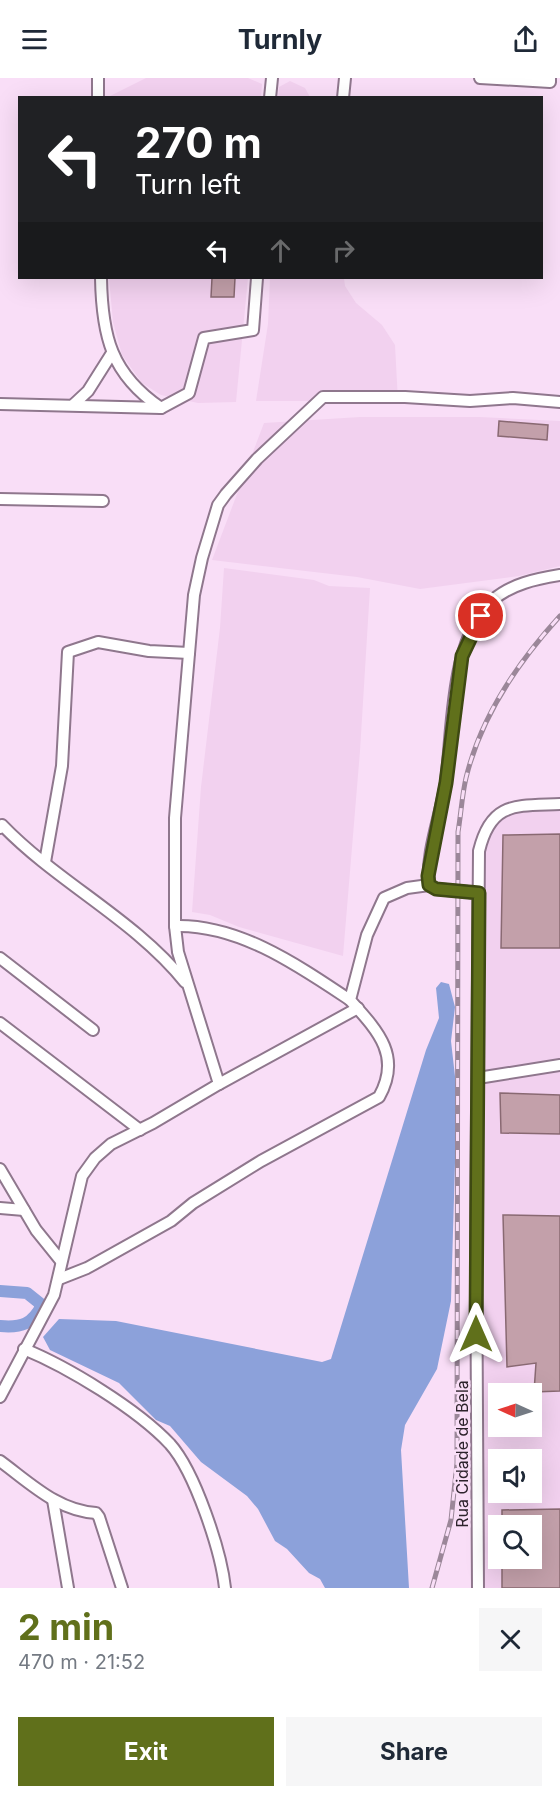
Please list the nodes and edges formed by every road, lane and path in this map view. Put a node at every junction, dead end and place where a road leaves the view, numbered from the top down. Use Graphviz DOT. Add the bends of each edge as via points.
graph roads {
  1 [pos="98,78"];
  2 [pos="272,78"];
  3 [pos="345,78"];
  4 [pos="480,78"];
  5 [pos="550,78"];
  6 [pos="98,96"];
  7 [pos="270,96"];
  8 [pos="343,96"];
  9 [pos="101,279"];
  10 [pos="257,279"];
  11 [pos="112,353"];
  12 [pos="560,402"];
  13 [pos="0,404"];
  14 [pos="73,405"];
  15 [pos="162,408"];
  16 [pos="0,499"];
  17 [pos="103,501"];
  18 [pos="560,575"];
  19 [pos="189,653"];
  20 [pos="560,804"];
  21 [pos="0,828"];
  22 [pos="45,862"];
  23 [pos="429,885"];
  24 [pos="479,893"];
  25 [pos="175,926"];
  26 [pos="0,957"];
  27 [pos="189,986"];
  28 [pos="354,1004"];
  29 [pos="0,1023"];
  30 [pos="93,1030"];
  31 [pos="560,1065"];
  32 [pos="478,1078"];
  33 [pos="219,1084"];
  34 [pos="140,1130"];
  35 [pos="0,1169"];
  36 [pos="0,1208"];
  37 [pos="24,1210"];
  38 [pos="62,1261"];
  39 [pos="58,1279"];
  40 [pos="24,1349"];
  41 [pos="0,1397"];
  42 [pos="0,1461"];
  43 [pos="53,1500"];
  44 [pos="68,1588"];
  45 [pos="122,1588"];
  46 [pos="225,1588"];
  47 [pos="478,1588"];
  1 -- 6 [label="street"];
  2 -- 7 [label="street"];
  3 -- 8 [label="street"];
  4 -- 5 [label="street" via="550,82"];
  9 -- 11 [label="street" via="102,308"];
  10 -- 15 [label="street" via="253,330 204,338 189,393"];
  11 -- 14 [label="street" via="88,391"];
  11 -- 15 [label="street" via="124,376"];
  12 -- 19 [label="street" via="513,398 470,401 323,397 257,459 219,505 197,578"];
  13 -- 14 [label="street"];
  14 -- 15 [label="street"];
  16 -- 17 [label="street"];
  18 -- 23 [label="street" via="520,584 503,593 491,601 472,631 462,656"];
  19 -- 22 [label="street" via="98,642 68,652 62,766"];
  19 -- 25 [label="street" via="175,818"];
  20 -- 24 [label="street, Rua Cidade de Bela" via="510,806 495,816 484,831 479,851"];
  21 -- 22 [label="street" via="2,825"];
  22 -- 27 [label="street" via="150,946"];
  23 -- 24 [label="street"];
  23 -- 28 [label="street" via="400,890 384,898 368,935"];
  24 -- 32 [label="street, Rua Cidade de Bela"];
  25 -- 27 [label="street"];
  25 -- 28 [label="street" via="219,931 278,954"];
  26 -- 30 [label="street"];
  27 -- 33 [label="street"];
  28 -- 33 [label="street"];
  28 -- 39 [label="street" via="387,1053 391,1067 379,1097 261,1161 171,1221 87,1268"];
  29 -- 34 [label="street"];
  31 -- 32 [label="street"];
  32 -- 47 [label="street, Rua Cidade de Bela"];
  33 -- 34 [label="street"];
  34 -- 38 [label="street" via="111,1144 82,1176"];
  35 -- 37 [label="street"];
  36 -- 37 [label="street"];
  37 -- 38 [label="street"];
  38 -- 39 [label="street"];
  39 -- 40 [label="street" via="54,1295"];
  40 -- 41 [label="street"];
  40 -- 46 [label="street" via="121,1404 169,1444 181,1460 216,1539"];
  42 -- 43 [label="street"];
  43 -- 44 [label="street"];
  43 -- 45 [label="street" via="82,1513 96,1513"];
}
